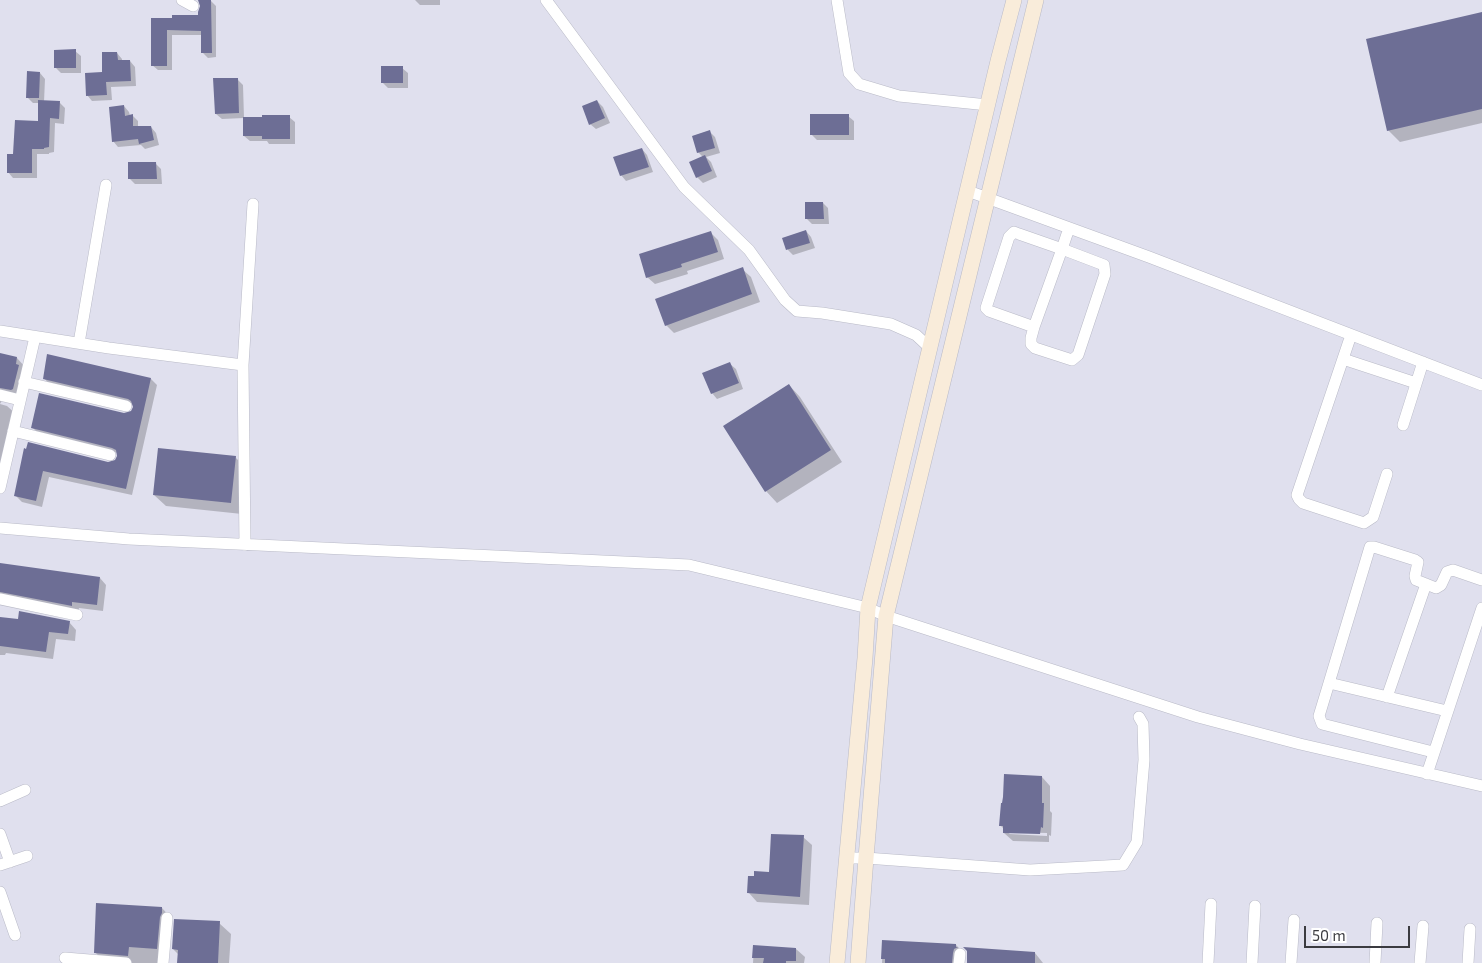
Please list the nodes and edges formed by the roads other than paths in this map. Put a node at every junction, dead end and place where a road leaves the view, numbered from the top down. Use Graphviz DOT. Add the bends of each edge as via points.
graph roads {
  1 [pos="182,0"];
  2 [pos="546,0"];
  3 [pos="837,0"];
  4 [pos="1014,0"];
  5 [pos="1036,0"];
  6 [pos="193,6"];
  7 [pos="988,105"];
  8 [pos="106,185"];
  9 [pos="968,191"];
  10 [pos="988,198"];
  11 [pos="253,204"];
  12 [pos="1069,228"];
  13 [pos="1062,248"];
  14 [pos="1034,327"];
  15 [pos="0,331"];
  16 [pos="1351,335"];
  17 [pos="35,337"];
  18 [pos="79,343"];
  19 [pos="930,348"];
  20 [pos="1343,359"];
  21 [pos="1423,362"];
  22 [pos="243,365"];
  23 [pos="24,382"];
  24 [pos="1416,384"];
  25 [pos="1482,385"];
  26 [pos="0,395"];
  27 [pos="20,400"];
  28 [pos="126,406"];
  29 [pos="1403,425"];
  30 [pos="13,431"];
  31 [pos="4,451"];
  32 [pos="110,455"];
  33 [pos="1387,474"];
  34 [pos="0,488"];
  35 [pos="0,528"];
  36 [pos="245,545"];
  37 [pos="1482,580"];
  38 [pos="1426,584"];
  39 [pos="0,599"];
  40 [pos="868,608"];
  41 [pos="1482,608"];
  42 [pos="77,615"];
  43 [pos="886,616"];
  44 [pos="1329,683"];
  45 [pos="1387,697"];
  46 [pos="1447,712"];
  47 [pos="1140,717"];
  48 [pos="1433,752"];
  49 [pos="1427,774"];
  50 [pos="1482,786"];
  51 [pos="25,790"];
  52 [pos="0,800"];
  53 [pos="0,834"];
  54 [pos="26,856"];
  55 [pos="847,858"];
  56 [pos="866,858"];
  57 [pos="5,864"];
  58 [pos="0,892"];
  59 [pos="1212,904"];
  60 [pos="1255,906"];
  61 [pos="167,918"];
  62 [pos="1294,920"];
  63 [pos="1377,923"];
  64 [pos="1423,926"];
  65 [pos="1470,929"];
  66 [pos="15,935"];
  67 [pos="65,958"];
  68 [pos="126,963"];
  69 [pos="163,963"];
  70 [pos="838,963"];
  71 [pos="858,963"];
  72 [pos="1208,963"];
  73 [pos="1252,963"];
  74 [pos="1291,963"];
  75 [pos="1374,963"];
  76 [pos="1420,963"];
  77 [pos="1468,963"];
  1 -- 6 [label="street"];
  2 -- 19 [label="street" via="684,187 749,250 785,300 797,311 891,324 916,336"];
  3 -- 7 [label="street" via="849,73 859,84 899,96"];
  4 -- 7 [label="street"];
  5 -- 10 [label="street"];
  7 -- 9 [label="street"];
  8 -- 18 [label="street"];
  9 -- 10 [label="street"];
  9 -- 19 [label="street"];
  10 -- 12 [label="street"];
  10 -- 43 [label="street"];
  11 -- 22 [label="street"];
  12 -- 13 [label="street"];
  12 -- 16 [label="street"];
  13 -- 14 [label="street"];
  13 -- 14 [label="street" via="1014,232 1009,237 986,308"];
  13 -- 14 [label="street" via="1102,264 1105,269 1078,355 1072,360 1034,348 1031,338"];
  15 -- 17 [label="street"];
  16 -- 20 [label="street"];
  16 -- 21 [label="street"];
  17 -- 18 [label="street"];
  17 -- 23 [label="street"];
  18 -- 22 [label="street"];
  19 -- 40 [label="street"];
  20 -- 24 [label="street"];
  20 -- 33 [label="street" via="1297,495 1303,503 1364,523 1373,517"];
  21 -- 24 [label="street"];
  21 -- 25 [label="street"];
  22 -- 36 [label="street"];
  23 -- 27 [label="street"];
  23 -- 28 [label="street"];
  24 -- 29 [label="street"];
  26 -- 27 [label="street"];
  27 -- 30 [label="street"];
  30 -- 31 [label="street"];
  30 -- 32 [label="street"];
  31 -- 34 [label="street"];
  35 -- 36 [label="street"];
  36 -- 40 [label="street" via="689,564"];
  37 -- 38 [label="street" via="1453,570 1447,572 1438,587"];
  38 -- 44 [label="street" via="1415,578 1416,560 1374,546 1370,548"];
  38 -- 45 [label="street"];
  39 -- 42 [label="street"];
  40 -- 43 [label="street"];
  40 -- 55 [label="street"];
  41 -- 46 [label="street"];
  43 -- 49 [label="street" via="1198,717"];
  43 -- 56 [label="street"];
  44 -- 45 [label="street"];
  44 -- 48 [label="street" via="1319,716 1322,724"];
  45 -- 46 [label="street"];
  46 -- 48 [label="street"];
  47 -- 56 [label="street" via="1144,760 1137,842 1123,865 1030,870"];
  48 -- 49 [label="street"];
  49 -- 50 [label="street"];
  51 -- 52 [label="street"];
  53 -- 57 [label="street"];
  54 -- 57 [label="street"];
  55 -- 56 [label="street"];
  55 -- 70 [label="street"];
  56 -- 71 [label="street"];
  58 -- 66 [label="street"];
  59 -- 72 [label="street"];
  60 -- 73 [label="street"];
  61 -- 69 [label="street"];
  62 -- 74 [label="street"];
  63 -- 75 [label="street"];
  64 -- 76 [label="street"];
  65 -- 77 [label="street"];
  67 -- 68 [label="street"];
}
